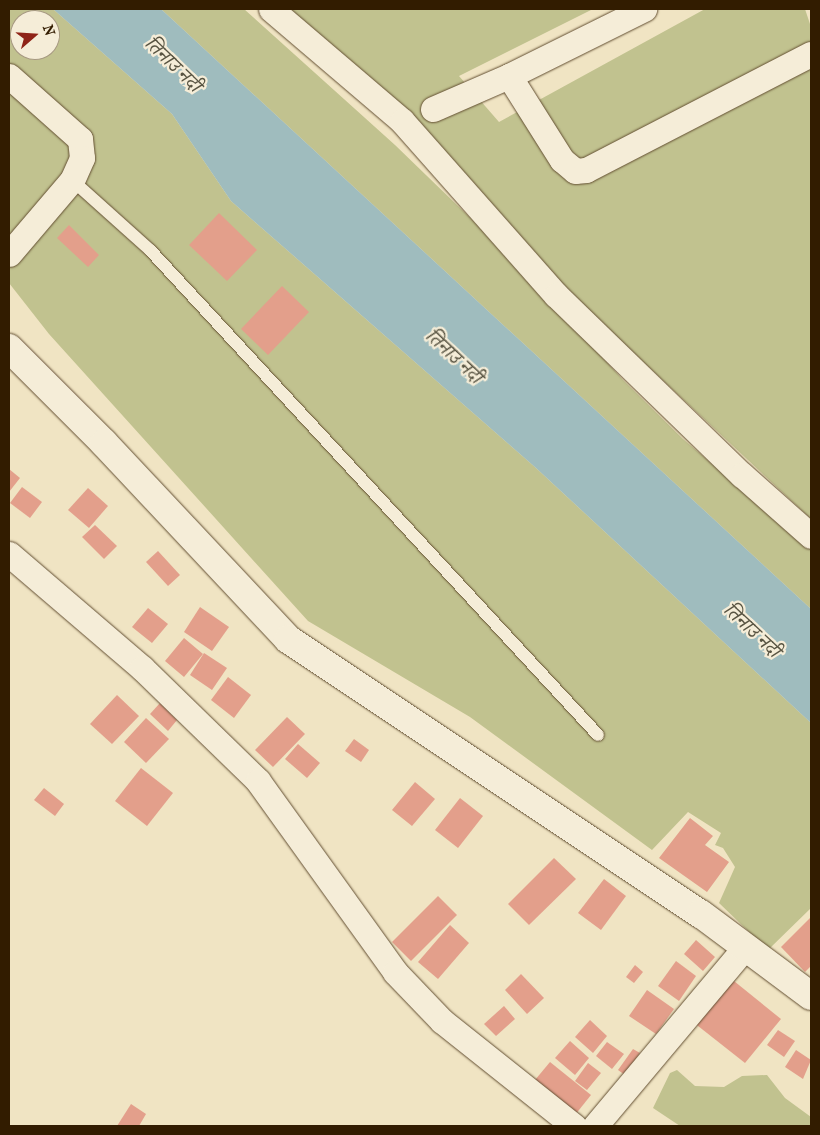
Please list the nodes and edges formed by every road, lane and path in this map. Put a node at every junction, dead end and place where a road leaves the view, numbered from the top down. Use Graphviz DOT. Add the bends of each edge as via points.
graph roads {
  1 [pos="270,9"];
  2 [pos="644,9"];
  3 [pos="811,54"];
  4 [pos="9,76"];
  5 [pos="508,76"];
  6 [pos="433,109"];
  7 [pos="72,180"];
  8 [pos="9,254"];
  9 [pos="9,348"];
  10 [pos="811,536"];
  11 [pos="9,554"];
  12 [pos="598,735"];
  13 [pos="745,946"];
  14 [pos="811,996"];
  15 [pos="574,1126"];
  16 [pos="595,1126"];
  1 -- 10 [label="street" via="402,121 556,295 742,475"];
  2 -- 5 [label="street"];
  3 -- 5 [label="street" via="616,158 575,170 562,160"];
  4 -- 7 [label="street" via="80,139 82,158"];
  5 -- 6 [label="street"];
  7 -- 8 [label="street"];
  7 -- 12 [label="lane" via="150,250"];
  9 -- 13 [label="street" via="104,442 288,639"];
  11 -- 15 [label="street" via="142,668 258,781 394,972 442,1020"];
  13 -- 14 [label="street"];
  13 -- 16 [label="street"];
}
